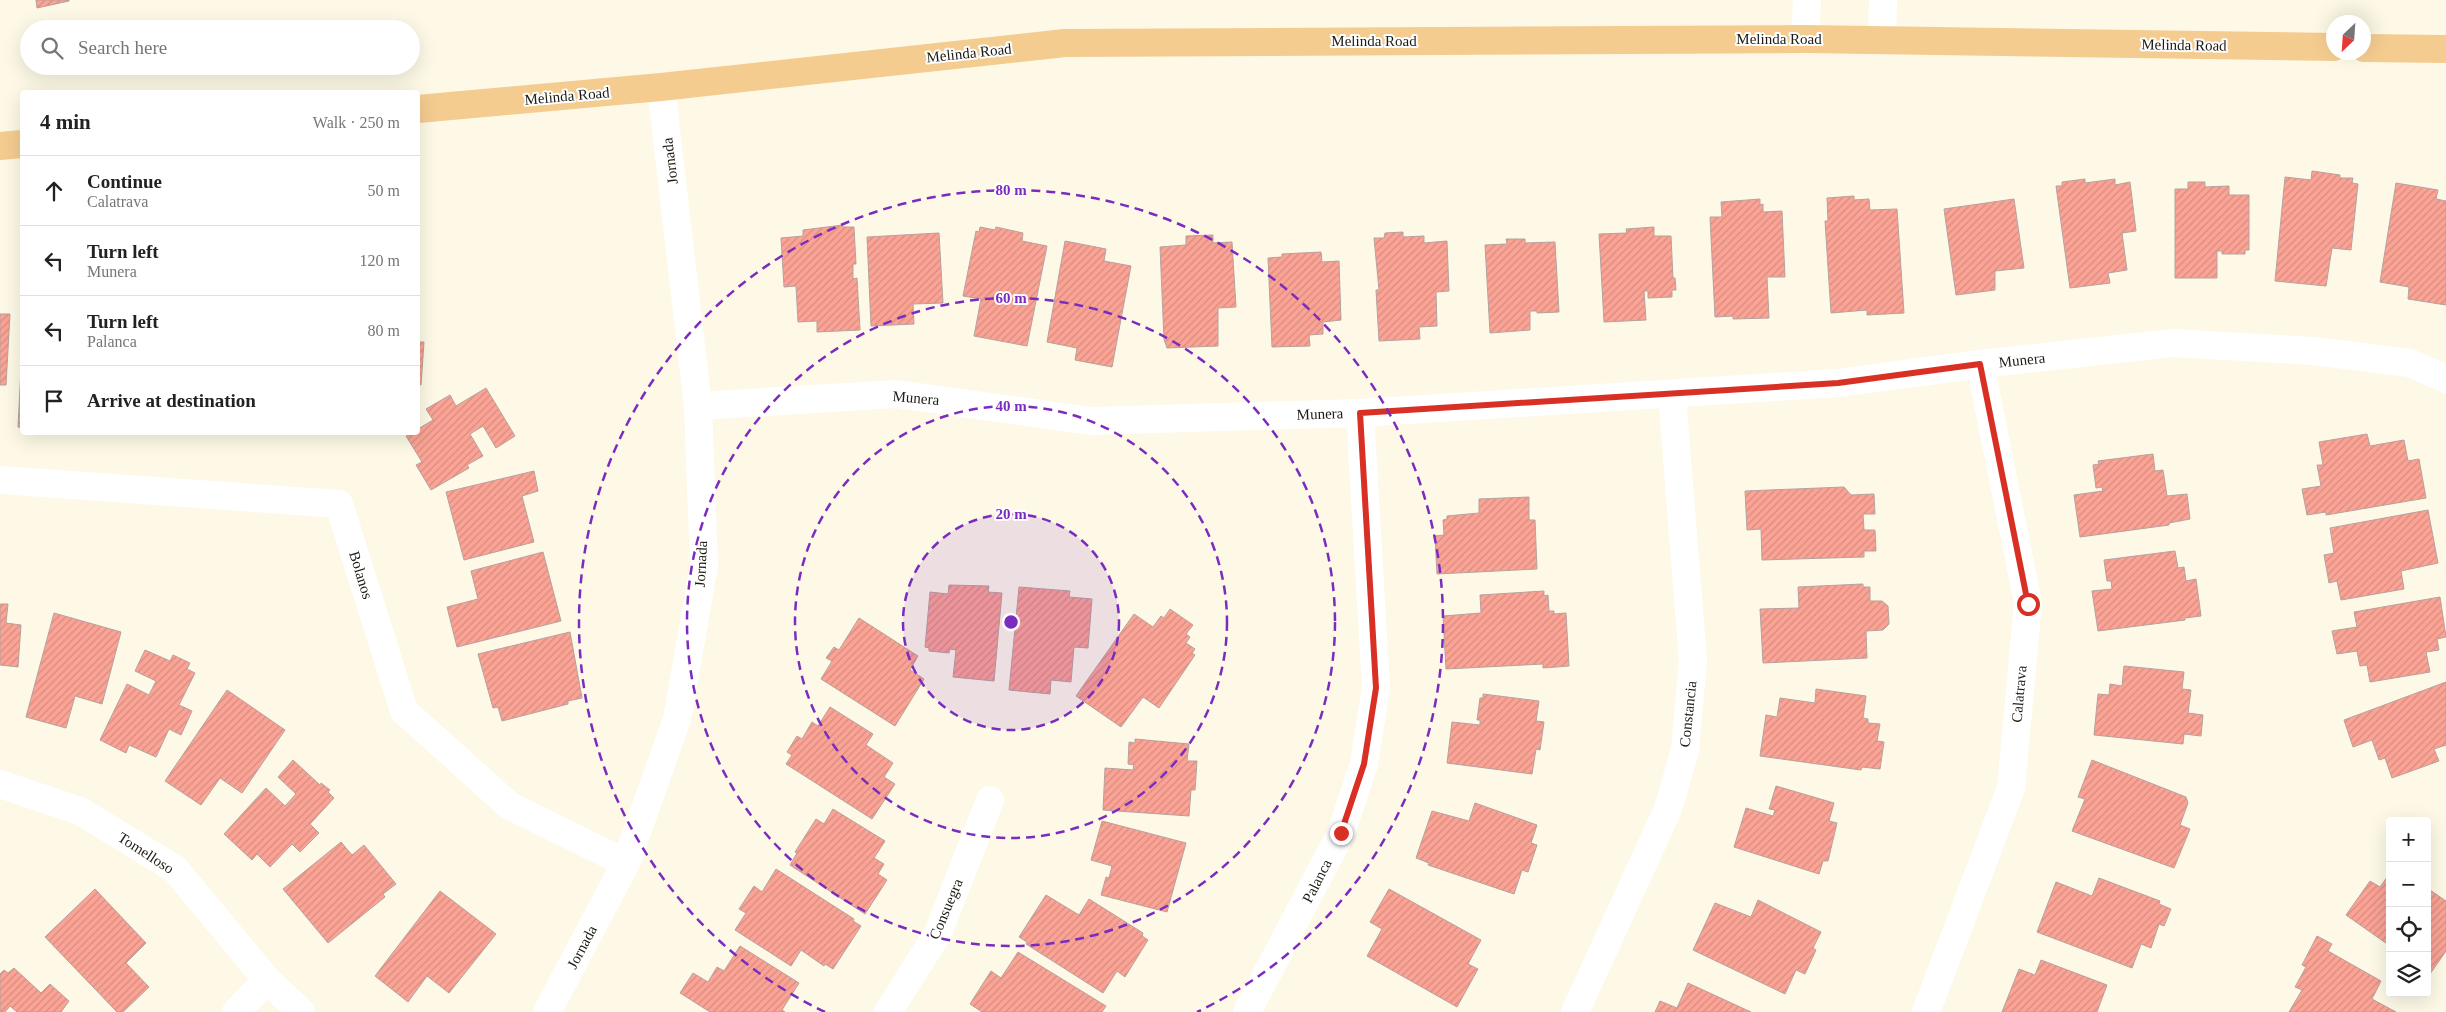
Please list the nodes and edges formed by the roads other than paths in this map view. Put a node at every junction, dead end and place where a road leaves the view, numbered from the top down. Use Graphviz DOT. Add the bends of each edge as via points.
graph roads {
  1 [pos="1807,0"];
  2 [pos="1883,0"];
  3 [pos="1805,39"];
  4 [pos="1882,40"];
  5 [pos="2326,47"];
  6 [pos="2371,48"];
  7 [pos="2446,49"];
  8 [pos="661,87"];
  9 [pos="420,109"];
  10 [pos="20,144"];
  11 [pos="0,146"];
  12 [pos="1980,364"];
  13 [pos="2446,379"];
  14 [pos="1672,395"];
  15 [pos="698,406"];
  16 [pos="1360,413"];
  17 [pos="0,480"];
  18 [pos="0,784"];
  19 [pos="990,800"];
  20 [pos="626,863"];
  21 [pos="267,980"];
  22 [pos="236,1012"];
  23 [pos="301,1012"];
  24 [pos="547,1012"];
  25 [pos="888,1012"];
  26 [pos="1247,1012"];
  27 [pos="1575,1012"];
  28 [pos="1926,1012"];
  1 -- 3 [label="street"];
  2 -- 4 [label="street"];
  3 -- 4 [label="main road, Melinda Road"];
  3 -- 8 [label="main road, Melinda Road" via="1065,43"];
  4 -- 5 [label="main road, Melinda Road"];
  6 -- 7 [label="main road"];
  8 -- 9 [label="main road, Melinda Road"];
  8 -- 15 [label="street, Jornada"];
  10 -- 11 [label="main road"];
  12 -- 13 [label="street, Munera" via="2173,343 2314,351 2410,362"];
  12 -- 14 [label="street, Munera" via="1838,383"];
  12 -- 28 [label="street, Calatrava" via="2028,604 2010,788"];
  14 -- 16 [label="street, Munera"];
  14 -- 27 [label="street, Constancia" via="1693,661 1685,750 1668,809"];
  15 -- 16 [label="street, Munera" via="897,394 1091,421"];
  15 -- 20 [label="street, Jornada" via="704,566 677,719"];
  16 -- 26 [label="street, Palanca" via="1376,688 1364,764 1341,833"];
  17 -- 20 [label="street, Bolanos" via="339,504 404,711 510,806"];
  18 -- 21 [label="street, Tomelloso" via="80,811 175,869"];
  19 -- 25 [label="street, Consuegra" via="938,934"];
  20 -- 24 [label="street, Jornada"];
  21 -- 22 [label="street"];
  21 -- 23 [label="street, Tomelloso"];
}
